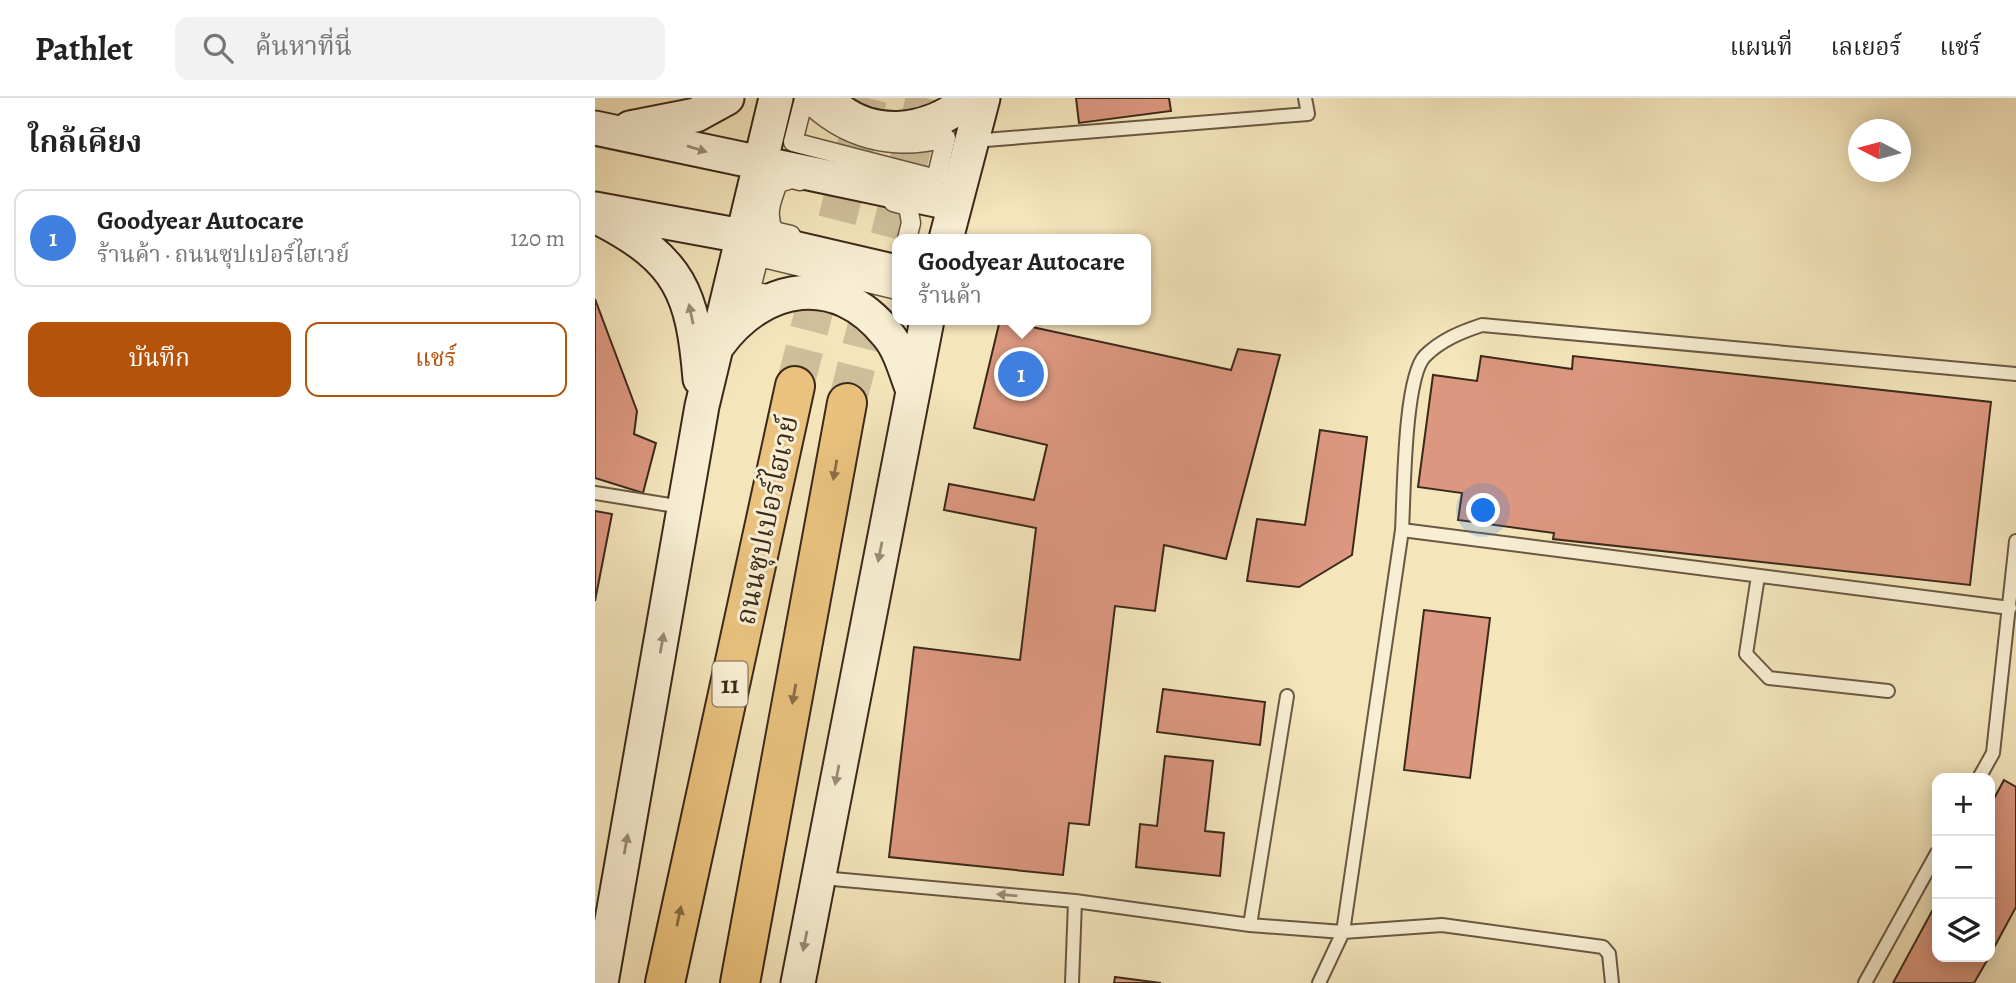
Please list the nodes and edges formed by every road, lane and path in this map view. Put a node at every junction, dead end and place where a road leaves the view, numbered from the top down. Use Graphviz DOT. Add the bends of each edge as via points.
graph roads {
  1 [pos="727,98"];
  2 [pos="776,98"];
  3 [pos="826,98"];
  4 [pos="970,98"];
  5 [pos="983,98"];
  6 [pos="1305,98"];
  7 [pos="603,129"];
  8 [pos="959,139"];
  9 [pos="759,163"];
  10 [pos="955,204"];
  11 [pos="595,209"];
  12 [pos="595,215"];
  13 [pos="908,234"];
  14 [pos="947,234"];
  15 [pos="742,236"];
  16 [pos="892,254"];
  17 [pos="892,271"];
  18 [pos="892,289"];
  19 [pos="892,324"];
  20 [pos="926,325"];
  21 [pos="715,350"];
  22 [pos="2016,374"];
  23 [pos="795,386"];
  24 [pos="912,388"];
  25 [pos="847,403"];
  26 [pos="702,405"];
  27 [pos="595,493"];
  28 [pos="685,508"];
  29 [pos="1402,530"];
  30 [pos="2016,541"];
  31 [pos="1758,576"];
  32 [pos="2010,608"];
  33 [pos="1888,691"];
  34 [pos="1287,696"];
  35 [pos="1982,773"];
  36 [pos="1932,862"];
  37 [pos="817,877"];
  38 [pos="1075,901"];
  39 [pos="1249,925"];
  40 [pos="1343,932"];
  41 [pos="601,983"];
  42 [pos="665,983"];
  43 [pos="740,983"];
  44 [pos="797,983"];
  45 [pos="1072,983"];
  46 [pos="1319,983"];
  47 [pos="1612,983"];
  48 [pos="1865,983"];
  1 -- 7 [label="main road" via="696,115"];
  2 -- 9 [label="main road"];
  3 -- 4 [label="main road" via="855,120 880,128 906,129 932,124"];
  5 -- 8 [label="main road"];
  6 -- 8 [label="lane" via="1308,114"];
  7 -- 9 [label="main road, one-way"];
  8 -- 8 [label="street" via="912,145 860,138 830,122 804,99 793,142 936,179"];
  8 -- 10 [label="main road"];
  9 -- 10 [label="main road"];
  9 -- 15 [label="main road"];
  10 -- 14 [label="main road"];
  11 -- 15 [label="main road"];
  26 -- 12 [label="main road, one-way" via="696,343 684,289 632,235"];
  13 -- 16 [label="street" via="908,206 792,179 778,183 768,220 774,231"];
  15 -- 17 [label="main road"];
  15 -- 21 [label="main road"];
  18 -- 19 [label="street" via="759,257 748,300 800,282 828,284 866,300"];
  20 -- 24 [label="main road"];
  21 -- 24 [label="main road" via="731,327 773,298 799,292 825,294 850,302 890,336"];
  21 -- 26 [label="main road"];
  22 -- 29 [label="lane" via="1482,325 1455,334 1423,357 1411,391"];
  42 -- 23 [label="highway, ถนนซุปเปอร์ไฮเวย์ / 11, one-way"];
  24 -- 37 [label="main road, one-way"];
  25 -- 43 [label="highway, ถนนซุปเปอร์ไฮเวย์, one-way"];
  26 -- 28 [label="main road"];
  27 -- 28 [label="lane"];
  41 -- 28 [label="main road, one-way"];
  29 -- 31 [label="lane"];
  29 -- 40 [label="lane"];
  30 -- 32 [label="lane"];
  31 -- 32 [label="lane"];
  31 -- 33 [label="lane" via="1745,654 1769,678"];
  32 -- 35 [label="lane" via="1993,753"];
  34 -- 39 [label="lane"];
  36 -- 48 [label="lane"];
  38 -- 37 [label="lane, one-way"];
  37 -- 44 [label="main road, one-way"];
  38 -- 39 [label="lane"];
  38 -- 45 [label="lane"];
  39 -- 40 [label="lane"];
  40 -- 46 [label="lane"];
  40 -- 47 [label="lane" via="1441,925 1592,943 1609,954"];
}
